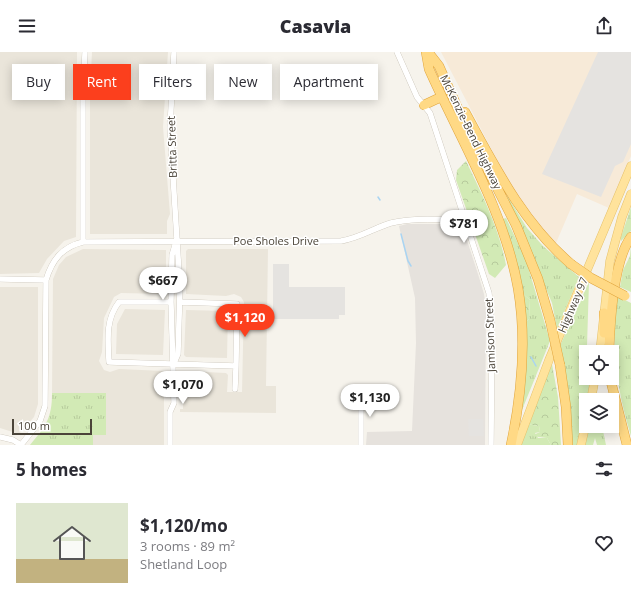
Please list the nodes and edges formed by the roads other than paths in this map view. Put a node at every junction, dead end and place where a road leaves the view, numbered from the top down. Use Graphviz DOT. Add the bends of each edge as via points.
graph roads {
  1 [pos="85,52"];
  2 [pos="174,52"];
  3 [pos="397,52"];
  4 [pos="427,52"];
  5 [pos="439,66"];
  6 [pos="441,97"];
  7 [pos="424,105"];
  8 [pos="631,166"];
  9 [pos="631,194"];
  10 [pos="466,220"];
  11 [pos="631,237"];
  12 [pos="83,242"];
  13 [pos="176,242"];
  14 [pos="0,280"];
  15 [pos="46,280"];
  16 [pos="628,297"];
  17 [pos="171,302"];
  18 [pos="180,302"];
  19 [pos="604,313"];
  20 [pos="601,345"];
  21 [pos="606,345"];
  22 [pos="610,345"];
  23 [pos="174,364"];
  24 [pos="236,366"];
  25 [pos="612,385"];
  26 [pos="235,389"];
  27 [pos="361,391"];
  28 [pos="584,433"];
  29 [pos="0,437"];
  30 [pos="21,445"];
  31 [pos="170,445"];
  32 [pos="361,445"];
  33 [pos="491,445"];
  34 [pos="511,445"];
  35 [pos="517,445"];
  36 [pos="568,445"];
  37 [pos="581,445"];
  38 [pos="627,445"];
  1 -- 12 [label="street"];
  2 -- 13 [label="street, Britta Street" via="170,128"];
  3 -- 7 [label="street, Jamison Street" via="417,96"];
  4 -- 5 [label="highway, McKenzie-Bend Highway"];
  4 -- 6 [label="highway, McKenzie-Bend Highway" via="429,70"];
  5 -- 16 [label="highway, bridge" via="518,204 542,236 571,264 596,281"];
  5 -- 36 [label="highway, McKenzie-Bend Highway, bridge" via="466,127 521,236 538,279 560,365"];
  6 -- 7 [label="highway"];
  6 -- 34 [label="highway, McKenzie-Bend Highway" via="492,203 507,246 517,287 522,328 522,369"];
  7 -- 10 [label="street, Jamison Street" via="430,113"];
  8 -- 35 [label="main road, Highway 97" via="549,360"];
  9 -- 19 [label="main road, Highway 97" via="610,261"];
  10 -- 13 [label="street, Poe Sholes Drive" via="402,221 342,241"];
  10 -- 33 [label="street, Jamison Street" via="485,278 491,308"];
  11 -- 22 [label="highway" via="621,258 613,298"];
  12 -- 13 [label="street, Poe Sholes Drive"];
  12 -- 15 [label="street" via="61,252"];
  13 -- 17 [label="street, Britta Street" via="172,255"];
  13 -- 18 [label="street, Britta Street"];
  14 -- 15 [label="street"];
  15 -- 30 [label="street" via="45,406 40,421"];
  17 -- 23 [label="street, Britta Street"];
  17 -- 23 [label="street" via="119,302 110,316 108,356 109,362"];
  18 -- 23 [label="street, Britta Street" via="178,354"];
  18 -- 24 [label="street" via="237,304"];
  19 -- 20 [label="main road, Highway 97"];
  19 -- 21 [label="highway"];
  23 -- 24 [label="street"];
  23 -- 31 [label="street, Britta Street"];
  24 -- 26 [label="street"];
  25 -- 38 [label="highway"];
  27 -- 32 [label="street"];
  28 -- 37 [label="main road"];
  29 -- 30 [label="street"];
}
